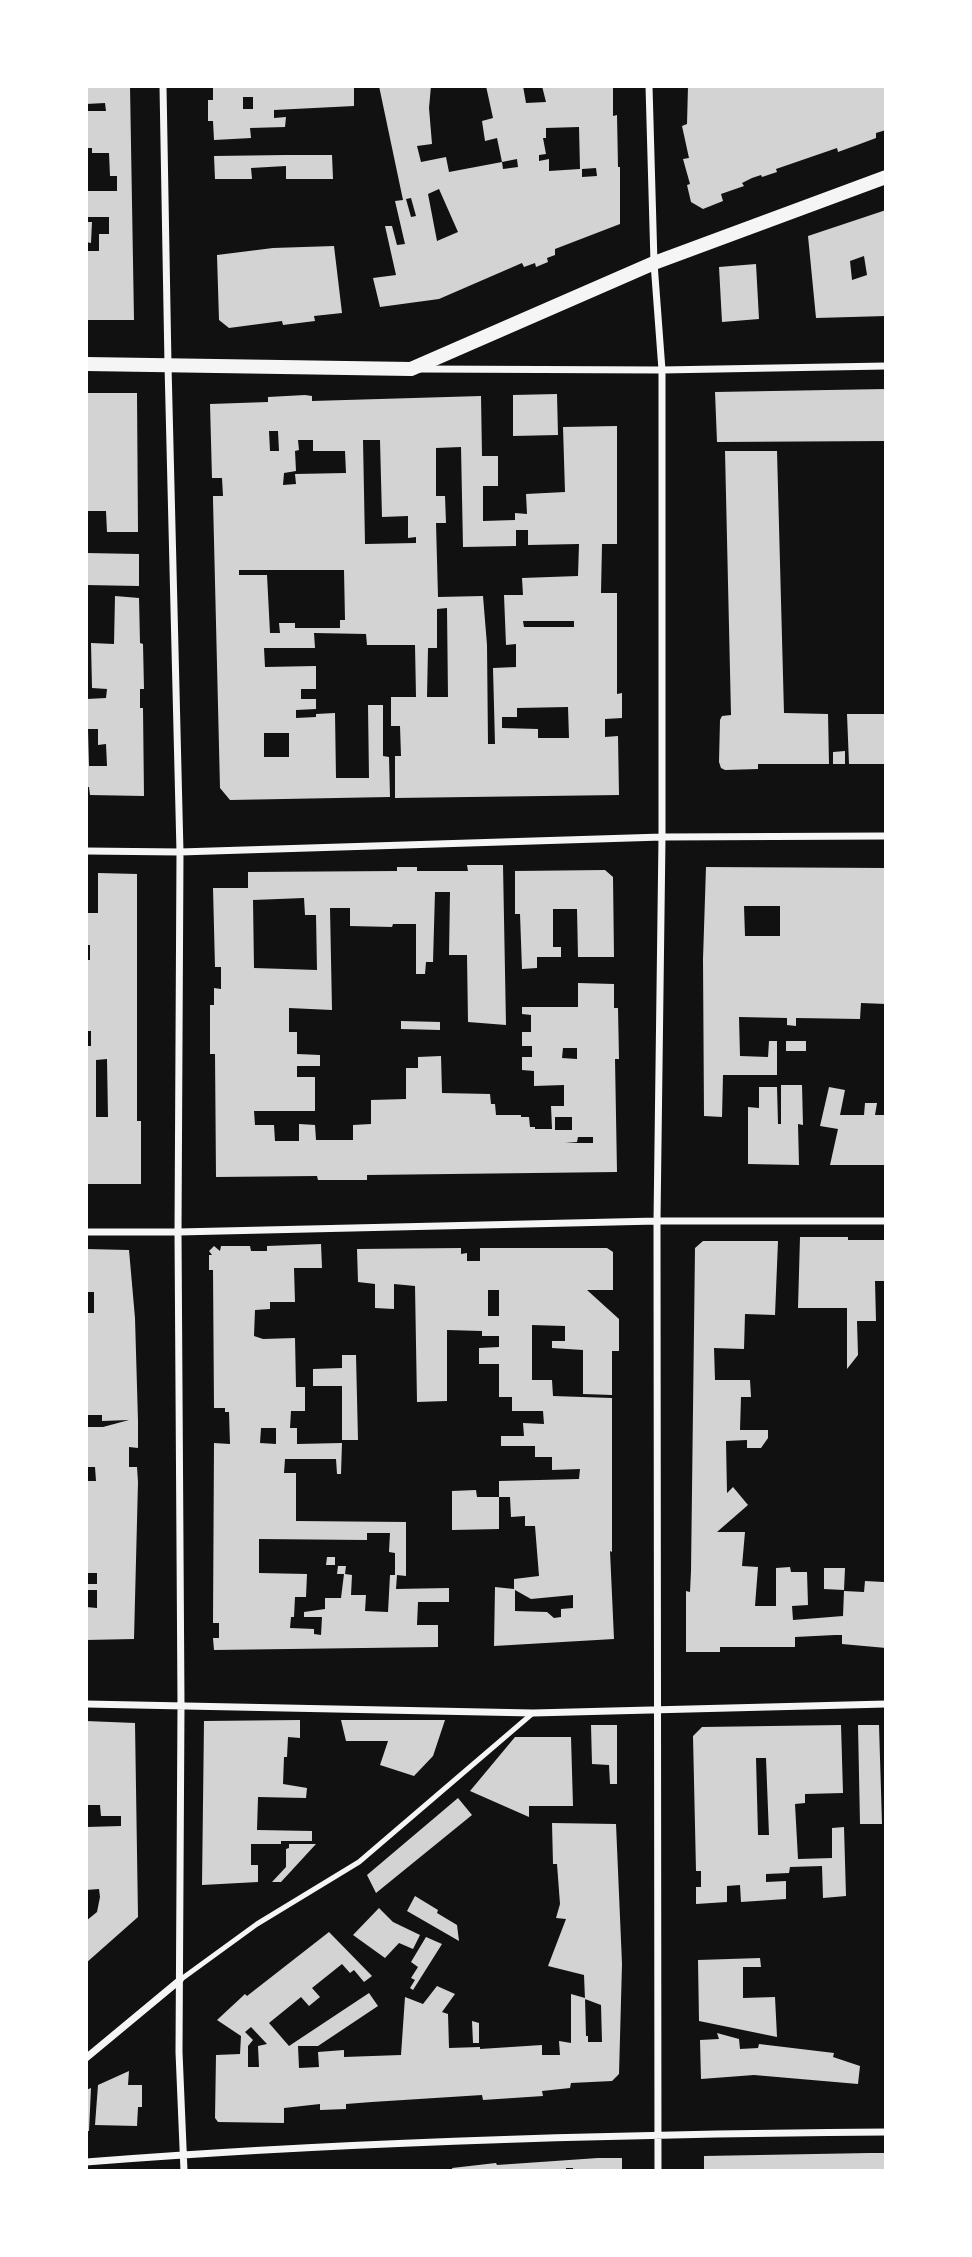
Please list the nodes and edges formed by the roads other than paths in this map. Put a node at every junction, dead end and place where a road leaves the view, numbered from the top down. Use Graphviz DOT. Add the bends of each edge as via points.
graph roads {
  1 [pos="163,86"];
  2 [pos="649,86"];
  3 [pos="886,177"];
  4 [pos="654,263"];
  5 [pos="86,364"];
  6 [pos="167,365"];
  7 [pos="886,366"];
  8 [pos="411,369"];
  9 [pos="662,370"];
  10 [pos="886,836"];
  11 [pos="662,837"];
  12 [pos="86,850"];
  13 [pos="180,852"];
  14 [pos="657,1221"];
  15 [pos="886,1221"];
  16 [pos="86,1231"];
  17 [pos="178,1232"];
  18 [pos="86,1704"];
  19 [pos="886,1704"];
  20 [pos="181,1705"];
  21 [pos="656,1710"];
  22 [pos="533,1713"];
  23 [pos="180,1980"];
  24 [pos="86,2057"];
  25 [pos="886,2132"];
  26 [pos="657,2134"];
  27 [pos="184,2154"];
  28 [pos="86,2162"];
  29 [pos="184,2171"];
  30 [pos="658,2171"];
  1 -- 6 [label="street"];
  2 -- 4 [label="street"];
  3 -- 4 [label="main road"];
  4 -- 8 [label="main road"];
  4 -- 9 [label="street"];
  5 -- 6 [label="main road"];
  6 -- 8 [label="main road"];
  6 -- 13 [label="street"];
  7 -- 9 [label="street"];
  8 -- 9 [label="street"];
  9 -- 11 [label="street"];
  10 -- 11 [label="street"];
  11 -- 13 [label="street"];
  11 -- 14 [label="street"];
  12 -- 13 [label="street"];
  13 -- 17 [label="street"];
  14 -- 15 [label="street"];
  14 -- 17 [label="street"];
  14 -- 21 [label="street"];
  16 -- 17 [label="street"];
  17 -- 20 [label="street"];
  18 -- 20 [label="street"];
  19 -- 21 [label="street"];
  20 -- 22 [label="street"];
  20 -- 23 [label="street"];
  21 -- 22 [label="street"];
  21 -- 26 [label="street"];
  22 -- 23 [label="lane" via="359,1862 257,1924"];
  23 -- 24 [label="street"];
  23 -- 27 [label="street"];
  25 -- 26 [label="street"];
  26 -- 27 [label="street"];
  26 -- 30 [label="street"];
  27 -- 28 [label="street"];
  27 -- 29 [label="street"];
}
